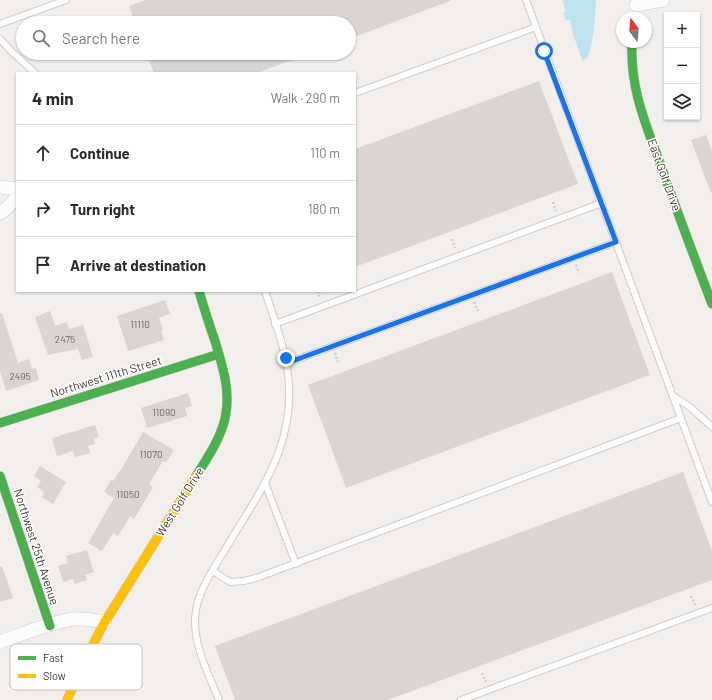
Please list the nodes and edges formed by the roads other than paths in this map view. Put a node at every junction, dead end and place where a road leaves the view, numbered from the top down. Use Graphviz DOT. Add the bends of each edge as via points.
graph roads {
  1 [pos="66,0"];
  2 [pos="526,0"];
  3 [pos="663,0"];
  4 [pos="636,8"];
  5 [pos="22,16"];
  6 [pos="16,18"];
  7 [pos="0,24"];
  8 [pos="536,27"];
  9 [pos="0,39"];
  10 [pos="632,48"];
  11 [pos="16,56"];
  12 [pos="21,60"];
  13 [pos="34,72"];
  14 [pos="356,93"];
  15 [pos="0,187"];
  16 [pos="16,189"];
  17 [pos="16,198"];
  18 [pos="602,203"];
  19 [pos="0,213"];
  20 [pos="616,242"];
  21 [pos="199,292"];
  22 [pos="265,292"];
  23 [pos="712,304"];
  24 [pos="275,324"];
  25 [pos="219,354"];
  26 [pos="287,363"];
  27 [pos="673,396"];
  28 [pos="681,418"];
  29 [pos="0,423"];
  30 [pos="712,427"];
  31 [pos="0,476"];
  32 [pos="265,483"];
  33 [pos="712,502"];
  34 [pos="296,564"];
  35 [pos="212,571"];
  36 [pos="712,608"];
  37 [pos="105,622"];
  38 [pos="50,626"];
  39 [pos="0,642"];
  40 [pos="93,644"];
  41 [pos="72,690"];
  42 [pos="67,700"];
  43 [pos="219,700"];
  44 [pos="461,700"];
  1 -- 5 [label="lane"];
  2 -- 8 [label="lane"];
  3 -- 4 [label="street"];
  6 -- 7 [label="lane"];
  8 -- 14 [label="lane"];
  8 -- 18 [label="lane"];
  9 -- 11 [label="lane"];
  10 -- 23 [label="street, East Golf Drive" via="631,72 637,101"];
  12 -- 13 [label="lane"];
  15 -- 16 [label="street"];
  17 -- 19 [label="street"];
  18 -- 20 [label="lane"];
  18 -- 24 [label="lane"];
  20 -- 26 [label="lane"];
  20 -- 27 [label="lane"];
  21 -- 25 [label="street, West Golf Drive"];
  22 -- 24 [label="lane"];
  24 -- 26 [label="lane"];
  25 -- 29 [label="street, Northwest 111th Street"];
  25 -- 37 [label="street, West Golf Drive" via="228,393 226,414 219,435 209,456"];
  26 -- 32 [label="lane" via="288,420 278,457"];
  27 -- 28 [label="lane"];
  27 -- 30 [label="lane" via="690,406"];
  28 -- 33 [label="lane"];
  28 -- 34 [label="lane"];
  31 -- 38 [label="street, Northwest 25th Avenue"];
  32 -- 34 [label="lane"];
  32 -- 35 [label="lane"];
  34 -- 35 [label="lane" via="239,582 228,582"];
  35 -- 43 [label="lane" via="198,600 195,623 199,647"];
  36 -- 44 [label="lane"];
  37 -- 38 [label="street" via="75,619"];
  37 -- 40 [label="street, West Golf Drive"];
  38 -- 39 [label="street"];
  41 -- 42 [label="street, West Golf Drive"];
}
